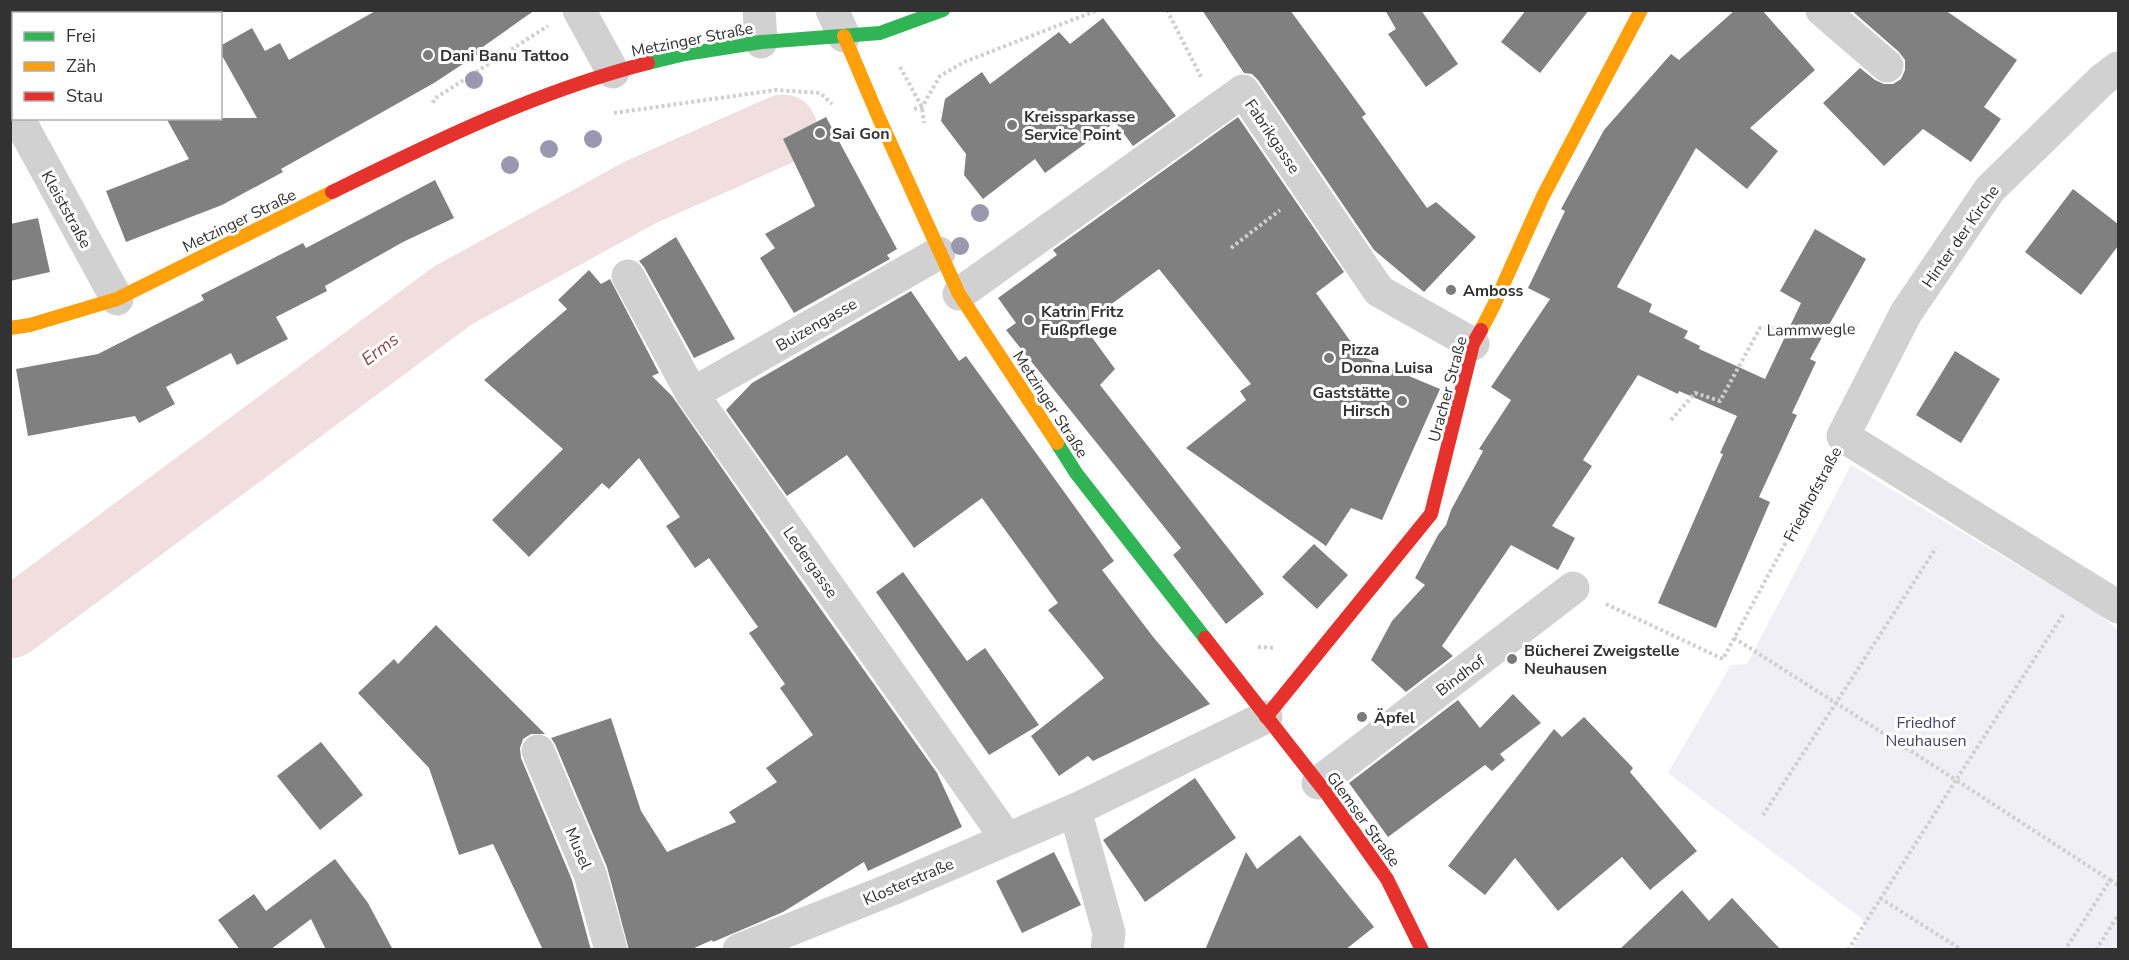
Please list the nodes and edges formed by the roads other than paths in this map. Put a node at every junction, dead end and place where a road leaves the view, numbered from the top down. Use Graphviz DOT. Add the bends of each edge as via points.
graph roads {
  1 [pos="943,10"];
  2 [pos="1641,10"];
  3 [pos="1822,10"];
  4 [pos="566,17"];
  5 [pos="838,23"];
  6 [pos="760,26"];
  7 [pos="1887,66"];
  8 [pos="2118,68"];
  9 [pos="613,72"];
  10 [pos="19,120"];
  11 [pos="939,253"];
  12 [pos="628,276"];
  13 [pos="959,294"];
  14 [pos="117,299"];
  15 [pos="10,328"];
  16 [pos="1473,344"];
  17 [pos="692,394"];
  18 [pos="1843,436"];
  19 [pos="1573,588"];
  20 [pos="2118,607"];
  21 [pos="1266,717"];
  22 [pos="538,751"];
  23 [pos="1318,783"];
  24 [pos="1075,810"];
  25 [pos="1006,839"];
  26 [pos="611,950"];
  27 [pos="739,950"];
  28 [pos="1107,950"];
  29 [pos="1422,950"];
  1 -- 5 [label="street" via="880,33"];
  2 -- 16 [label="street, Uracher Straße" via="1543,196"];
  3 -- 7 [label="street"];
  4 -- 9 [label="street"];
  5 -- 6 [label="street, Metzinger Straße"];
  5 -- 11 [label="street, Metzinger Straße"];
  6 -- 9 [label="street, Metzinger Straße" via="686,54"];
  8 -- 18 [label="street, Hinter der Kirche" via="1990,189 1906,313"];
  9 -- 14 [label="street, Metzinger Straße" via="548,94 417,150"];
  10 -- 14 [label="street, Kleiststraße"];
  11 -- 13 [label="street, Metzinger Straße"];
  11 -- 17 [label="street, Buizengasse"];
  12 -- 17 [label="street, Ledergasse"];
  13 -- 16 [label="street, Fabrikgasse" via="1243,91 1379,291"];
  13 -- 21 [label="street, Metzinger Straße" via="1076,473"];
  14 -- 15 [label="street, Metzinger Straße"];
  16 -- 21 [label="street, Uracher Straße" via="1431,514"];
  17 -- 25 [label="street, Ledergasse"];
  18 -- 20 [label="street, Friedhofstraße"];
  19 -- 23 [label="street, Bindhof"];
  21 -- 23 [label="street, Glemser Straße"];
  21 -- 24 [label="street, Klosterstraße"];
  22 -- 26 [label="street, Musel" via="590,874"];
  23 -- 29 [label="street, Glemser Straße" via="1387,879"];
  24 -- 25 [label="street, Klosterstraße"];
  24 -- 28 [label="street" via="1109,933"];
  25 -- 27 [label="street, Klosterstraße"];
}
